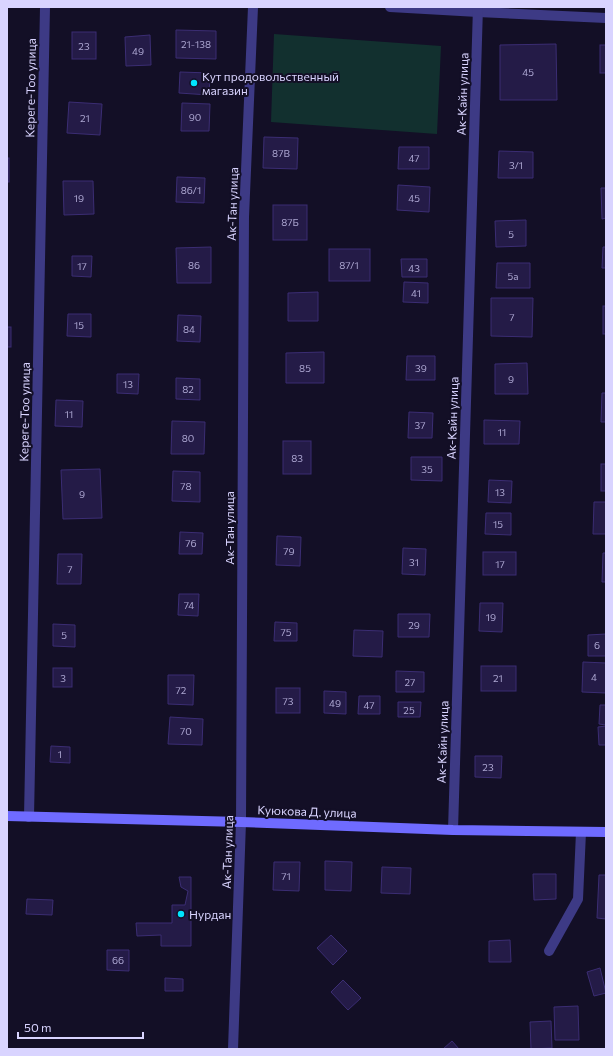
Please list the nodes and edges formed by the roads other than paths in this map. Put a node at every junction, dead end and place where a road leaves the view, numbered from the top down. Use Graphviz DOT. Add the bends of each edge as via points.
graph roads {
  1 [pos="45,7"];
  2 [pos="253,7"];
  3 [pos="390,7"];
  4 [pos="478,10"];
  5 [pos="606,18"];
  6 [pos="7,816"];
  7 [pos="29,817"];
  8 [pos="241,822"];
  9 [pos="453,830"];
  10 [pos="581,832"];
  11 [pos="606,832"];
  12 [pos="549,951"];
  13 [pos="233,1049"];
  1 -- 7 [label="street, Кереге-Тоо улица"];
  2 -- 8 [label="street, Ак-Тан улица" via="244,217"];
  3 -- 4 [label="street"];
  4 -- 5 [label="street"];
  4 -- 9 [label="street, Ак-Кайн улица"];
  6 -- 7 [label="street, Куюкова Д. улица"];
  7 -- 8 [label="street, Куюкова Д. улица"];
  8 -- 9 [label="street, Куюкова Д. улица"];
  8 -- 13 [label="street, Ак-Тан улица"];
  9 -- 10 [label="street, Куюкова Д. улица"];
  10 -- 11 [label="street, Куюкова Д. улица"];
  10 -- 12 [label="street" via="578,899"];
}
